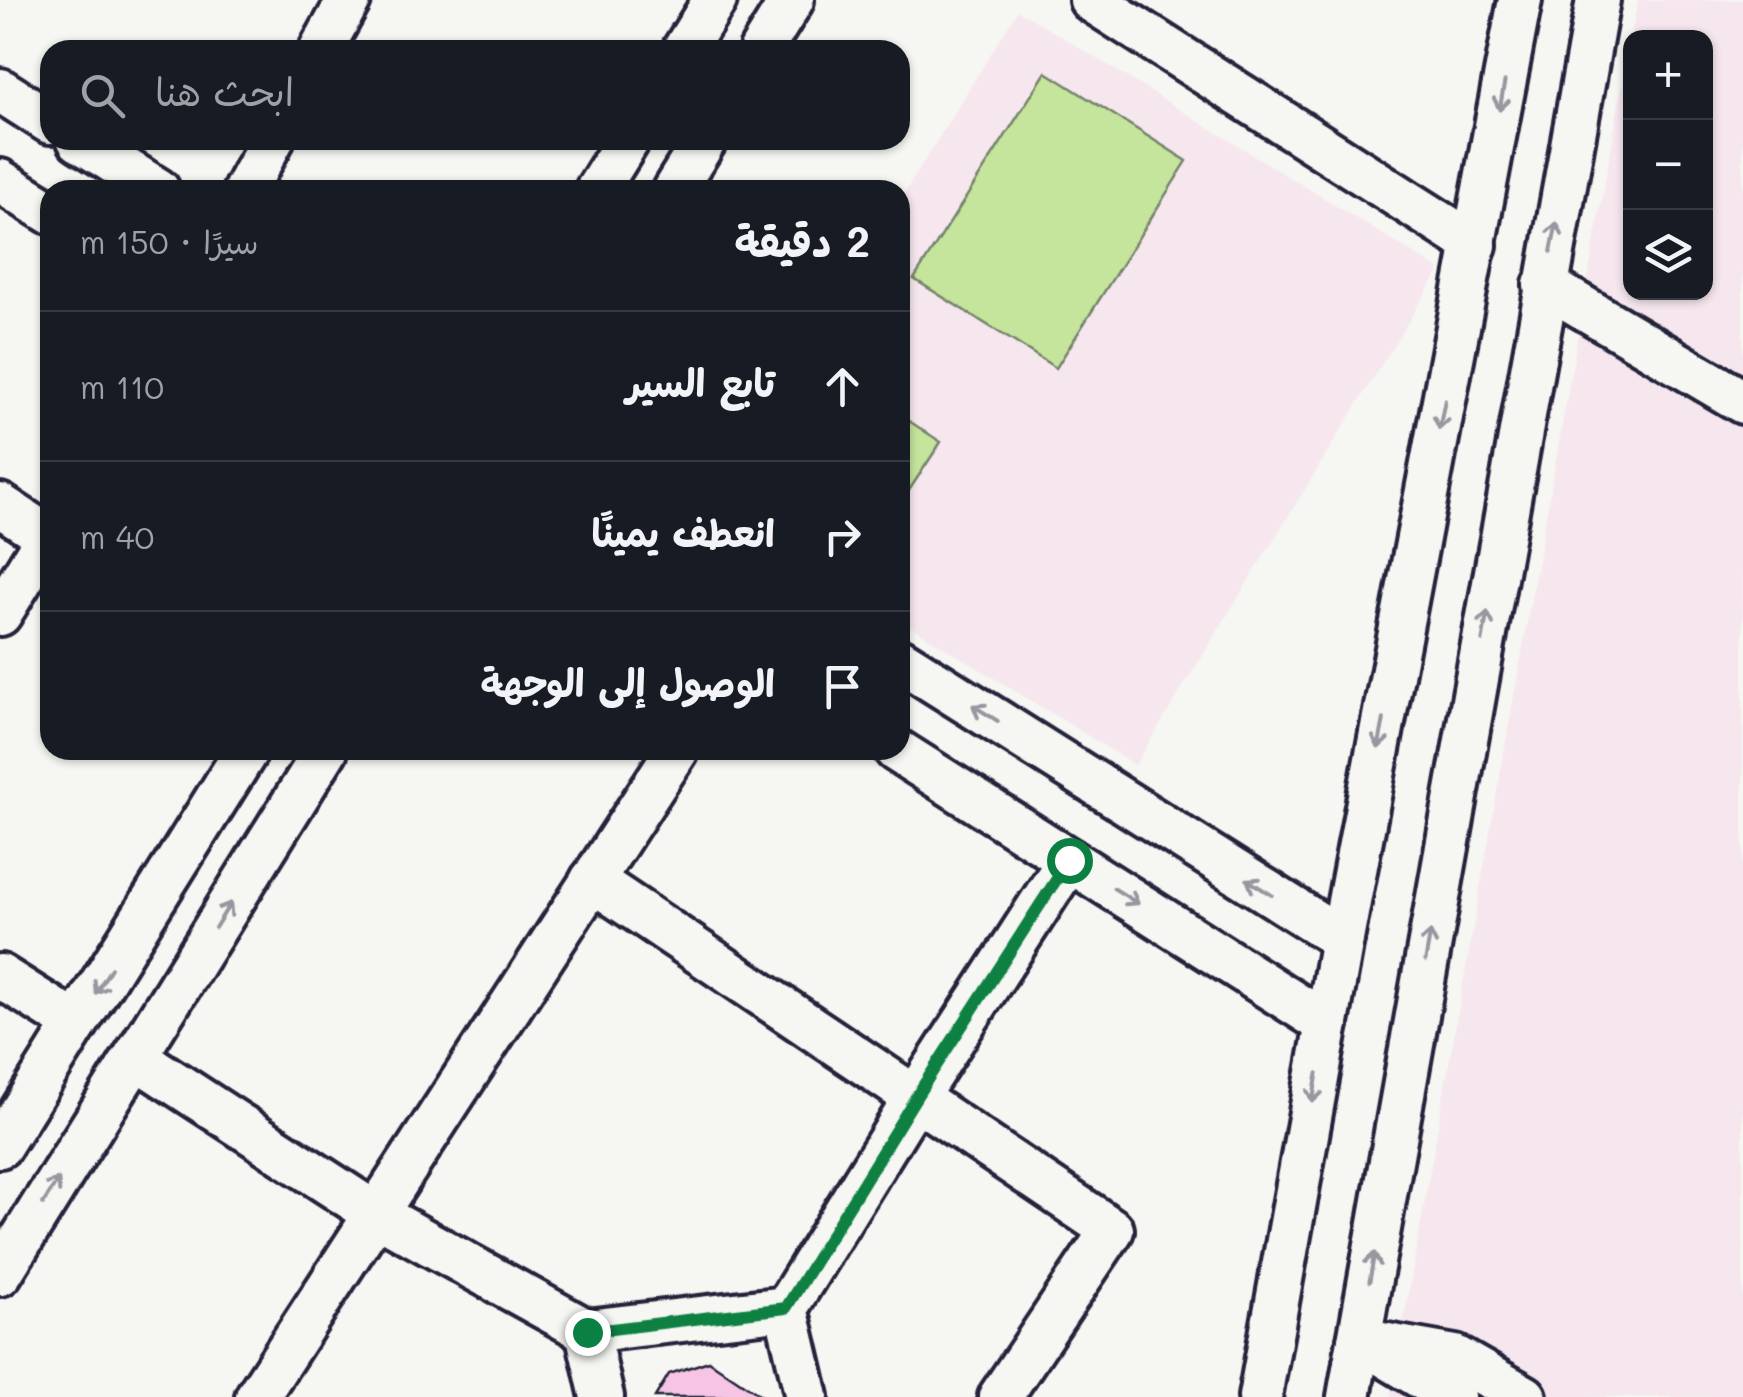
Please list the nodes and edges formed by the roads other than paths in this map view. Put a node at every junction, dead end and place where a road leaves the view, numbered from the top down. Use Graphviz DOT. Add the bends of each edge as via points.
graph roads {
  1 [pos="348,0"];
  2 [pos="715,0"];
  3 [pos="792,0"];
  4 [pos="1091,0"];
  5 [pos="1520,0"];
  6 [pos="1598,0"];
  7 [pos="1142,13"];
  8 [pos="326,40"];
  9 [pos="690,40"];
  10 [pos="767,40"];
  11 [pos="0,90"];
  12 [pos="40,116"];
  13 [pos="95,150"];
  14 [pos="266,150"];
  15 [pos="622,150"];
  16 [pos="699,150"];
  17 [pos="0,180"];
  18 [pos="142,180"];
  19 [pos="250,180"];
  20 [pos="602,180"];
  21 [pos="680,180"];
  22 [pos="40,206"];
  23 [pos="1475,245"];
  24 [pos="1545,285"];
  25 [pos="1743,402"];
  26 [pos="0,505"];
  27 [pos="40,531"];
  28 [pos="40,551"];
  29 [pos="0,614"];
  30 [pos="910,666"];
  31 [pos="910,759"];
  32 [pos="241,760"];
  33 [pos="320,760"];
  34 [pos="670,760"];
  35 [pos="1069,860"];
  36 [pos="592,880"];
  37 [pos="1342,939"];
  38 [pos="0,976"];
  39 [pos="76,1024"];
  40 [pos="1327,1024"];
  41 [pos="135,1057"];
  42 [pos="916,1097"];
  43 [pos="0,1146"];
  44 [pos="376,1214"];
  45 [pos="0,1274"];
  46 [pos="786,1308"];
  47 [pos="587,1332"];
  48 [pos="1359,1340"];
  49 [pos="257,1397"];
  50 [pos="602,1397"];
  51 [pos="807,1397"];
  52 [pos="1000,1397"];
  53 [pos="1260,1397"];
  54 [pos="1349,1397"];
  55 [pos="1454,1397"];
  56 [pos="1525,1397"];
  1 -- 8 [label="street"];
  2 -- 9 [label="street"];
  3 -- 10 [label="street"];
  4 -- 7 [label="street"];
  5 -- 23 [label="street, one-way"];
  24 -- 6 [label="street, one-way"];
  7 -- 23 [label="street"];
  11 -- 12 [label="street"];
  13 -- 18 [label="street"];
  14 -- 19 [label="street"];
  15 -- 20 [label="street"];
  16 -- 21 [label="street"];
  17 -- 22 [label="street"];
  23 -- 37 [label="street, one-way"];
  24 -- 25 [label="street"];
  48 -- 24 [label="street, one-way"];
  26 -- 27 [label="street"];
  28 -- 29 [label="street"];
  37 -- 30 [label="street, one-way"];
  31 -- 35 [label="street"];
  32 -- 39 [label="street, one-way"];
  41 -- 33 [label="street, one-way"];
  34 -- 36 [label="street"];
  35 -- 40 [label="street, one-way"];
  35 -- 42 [label="street"];
  36 -- 42 [label="street"];
  36 -- 44 [label="street"];
  37 -- 40 [label="street"];
  38 -- 39 [label="street"];
  39 -- 43 [label="street"];
  40 -- 53 [label="street, one-way"];
  41 -- 44 [label="street"];
  45 -- 41 [label="street, one-way"];
  42 -- 46 [label="street"];
  42 -- 52 [label="street" via="1112,1230"];
  44 -- 47 [label="street"];
  44 -- 49 [label="street"];
  46 -- 47 [label="street"];
  46 -- 51 [label="street"];
  47 -- 50 [label="street"];
  48 -- 54 [label="street"];
  48 -- 55 [label="street"];
  48 -- 56 [label="street" via="1455,1357"];
}
